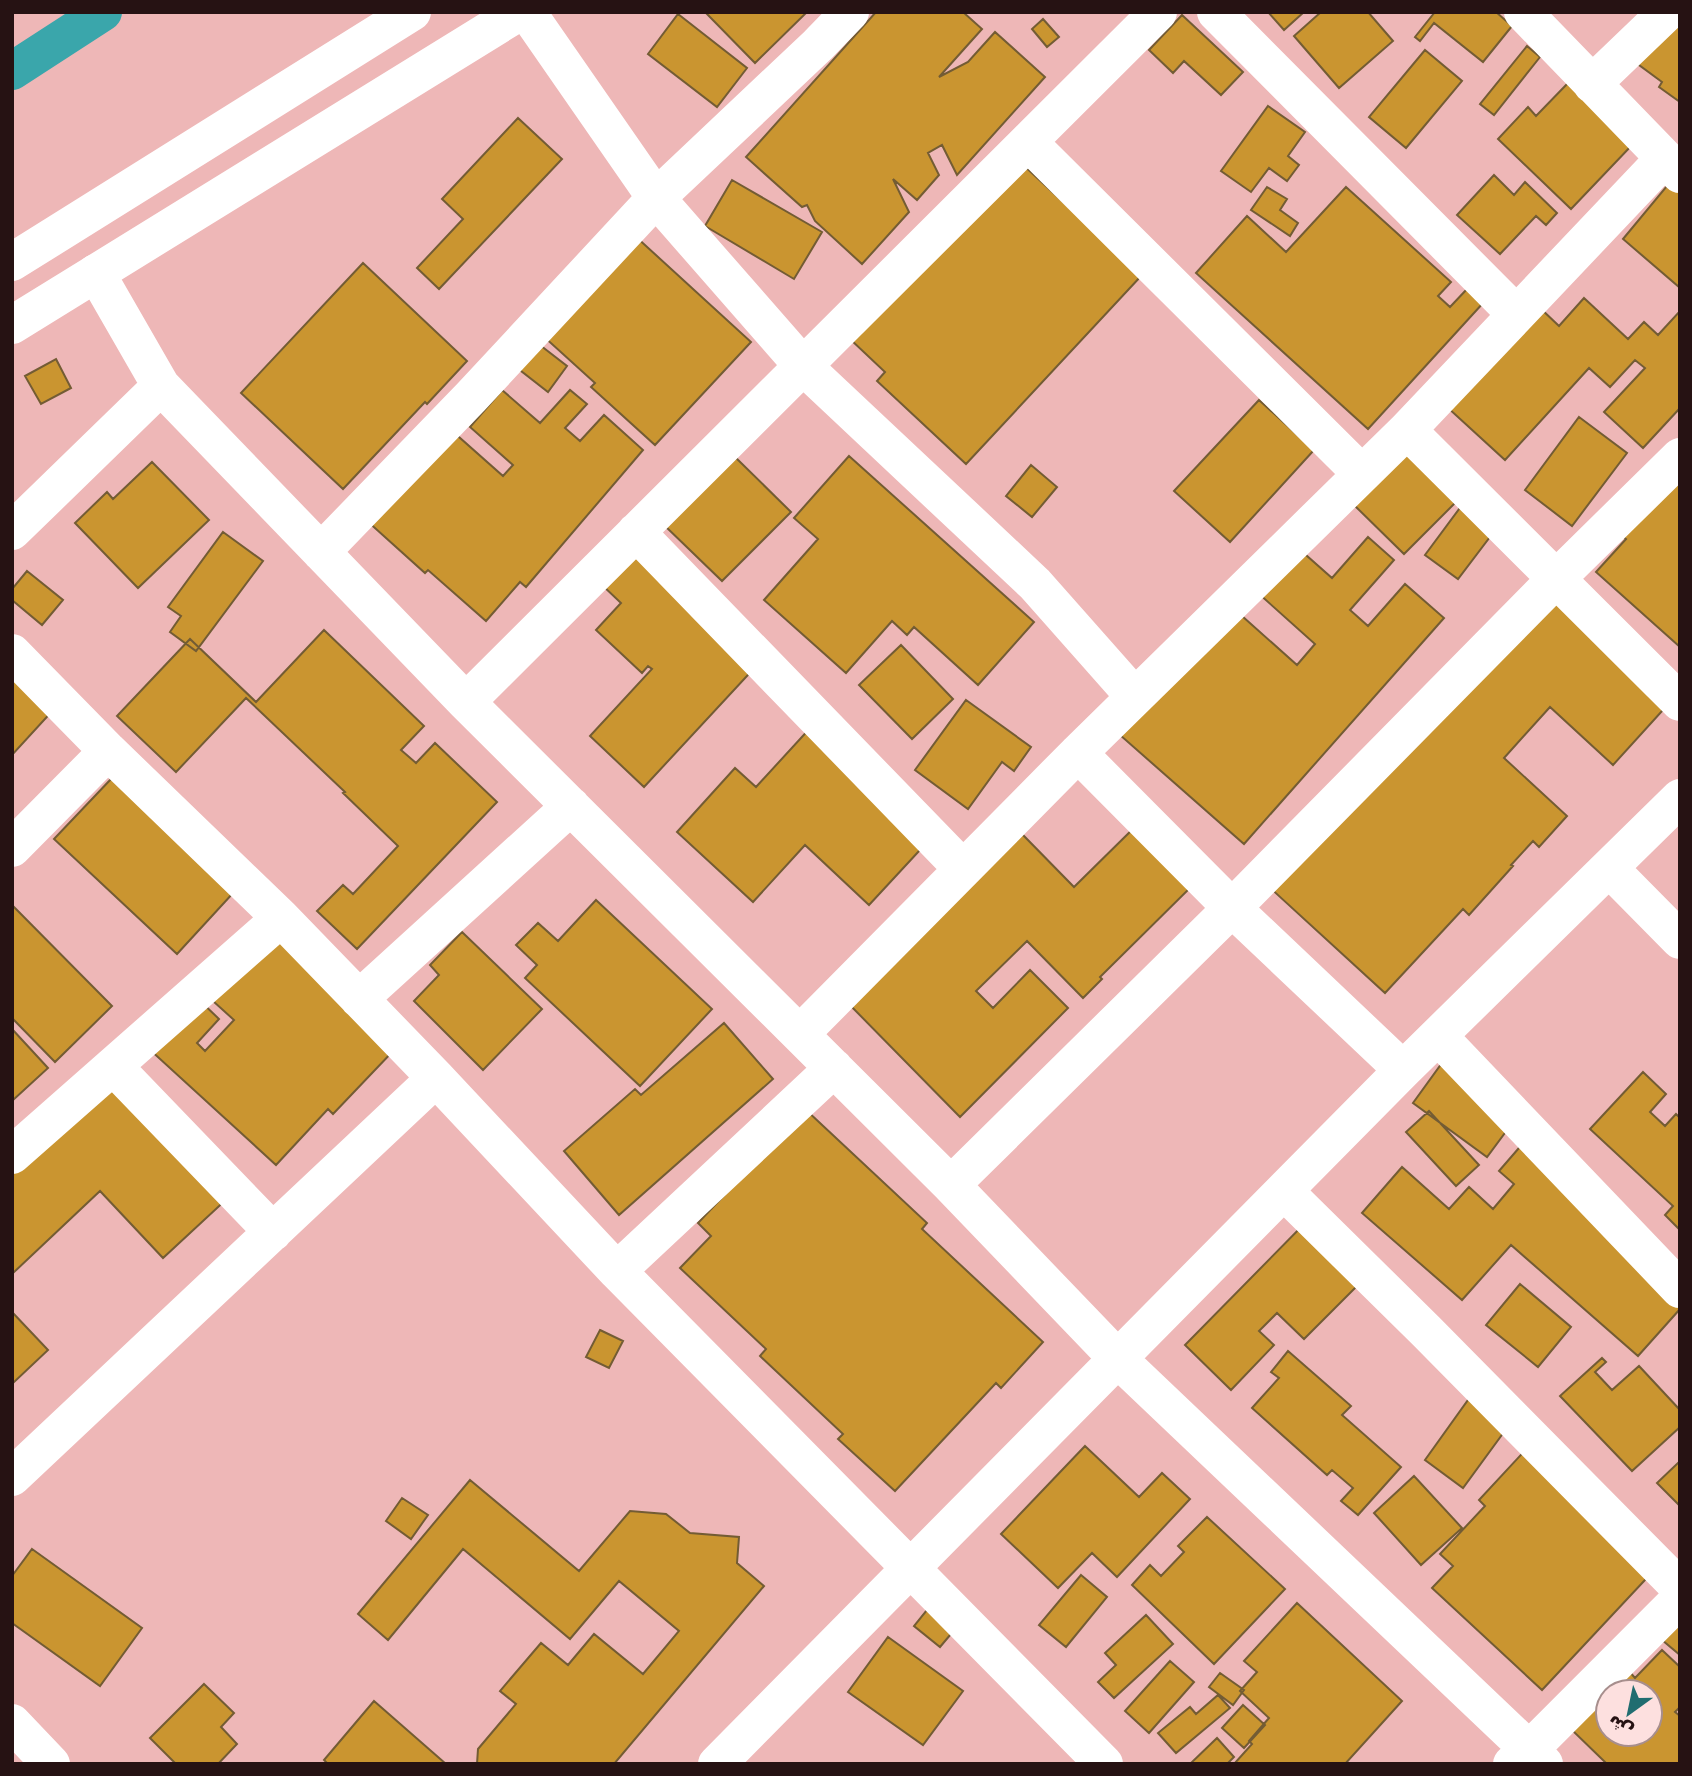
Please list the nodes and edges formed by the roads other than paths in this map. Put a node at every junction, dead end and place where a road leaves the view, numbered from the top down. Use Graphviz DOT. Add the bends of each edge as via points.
graph roads {
  1 [pos="412,12"];
  2 [pos="519,12"];
  3 [pos="527,12"];
  4 [pos="850,12"];
  5 [pos="1158,12"];
  6 [pos="1216,12"];
  7 [pos="1522,12"];
  8 [pos="1667,12"];
  9 [pos="1592,84"];
  10 [pos="1028,142"];
  11 [pos="1672,166"];
  12 [pos="656,198"];
  13 [pos="12,262"];
  14 [pos="96,273"];
  15 [pos="1516,314"];
  16 [pos="12,325"];
  17 [pos="803,366"];
  18 [pos="161,386"];
  19 [pos="1407,430"];
  20 [pos="1680,457"];
  21 [pos="1362,474"];
  22 [pos="12,531"];
  23 [pos="636,532"];
  24 [pos="321,552"];
  25 [pos="1557,578"];
  26 [pos="12,653"];
  27 [pos="1135,697"];
  28 [pos="466,702"];
  29 [pos="1680,702"];
  30 [pos="108,751"];
  31 [pos="1078,753"];
  32 [pos="1680,798"];
  33 [pos="571,806"];
  34 [pos="12,848"];
  35 [pos="1609,868"];
  36 [pos="963,869"];
  37 [pos="1232,908"];
  38 [pos="281,918"];
  39 [pos="1680,940"];
  40 [pos="359,999"];
  41 [pos="800,1034"];
  42 [pos="1438,1036"];
  43 [pos="113,1066"];
  44 [pos="834,1068"];
  45 [pos="1403,1070"];
  46 [pos="436,1078"];
  47 [pos="12,1155"];
  48 [pos="951,1185"];
  49 [pos="1284,1191"];
  50 [pos="273,1232"];
  51 [pos="617,1271"];
  52 [pos="1680,1289"];
  53 [pos="1118,1359"];
  54 [pos="12,1477"];
  55 [pos="911,1569"];
  56 [pos="1680,1588"];
  57 [pos="1680,1599"];
  58 [pos="12,1723"];
  59 [pos="1528,1759"];
  60 [pos="51,1764"];
  61 [pos="717,1764"];
  62 [pos="1104,1764"];
  1 -- 13 [label="street"];
  2 -- 14 [label="street"];
  3 -- 12 [label="street"];
  4 -- 12 [label="street"];
  5 -- 10 [label="street"];
  6 -- 15 [label="street"];
  7 -- 9 [label="street"];
  8 -- 9 [label="street"];
  9 -- 11 [label="street"];
  10 -- 17 [label="street"];
  10 -- 21 [label="street"];
  11 -- 15 [label="street"];
  12 -- 17 [label="street"];
  12 -- 24 [label="street"];
  14 -- 16 [label="street"];
  14 -- 18 [label="street"];
  15 -- 19 [label="street"];
  17 -- 23 [label="street"];
  17 -- 27 [label="street" via="1035,584"];
  18 -- 22 [label="street"];
  18 -- 24 [label="street"];
  19 -- 21 [label="street"];
  19 -- 25 [label="street"];
  20 -- 25 [label="street"];
  21 -- 27 [label="street"];
  23 -- 28 [label="street"];
  23 -- 36 [label="street"];
  24 -- 28 [label="street"];
  25 -- 29 [label="street"];
  25 -- 37 [label="street"];
  26 -- 30 [label="street"];
  27 -- 31 [label="street"];
  28 -- 33 [label="street"];
  30 -- 34 [label="street"];
  30 -- 38 [label="street"];
  31 -- 36 [label="street"];
  31 -- 37 [label="street"];
  32 -- 35 [label="street"];
  33 -- 40 [label="street"];
  33 -- 41 [label="street"];
  35 -- 39 [label="street"];
  35 -- 42 [label="street"];
  36 -- 41 [label="street"];
  37 -- 45 [label="street"];
  37 -- 48 [label="street"];
  38 -- 40 [label="street"];
  38 -- 43 [label="street"];
  40 -- 46 [label="street"];
  41 -- 44 [label="street"];
  42 -- 45 [label="street"];
  42 -- 52 [label="street"];
  43 -- 47 [label="street"];
  43 -- 50 [label="street"];
  44 -- 48 [label="street"];
  44 -- 51 [label="street"];
  45 -- 49 [label="street"];
  46 -- 50 [label="street"];
  46 -- 51 [label="street"];
  48 -- 53 [label="street"];
  49 -- 53 [label="street"];
  49 -- 56 [label="street"];
  50 -- 54 [label="street"];
  51 -- 55 [label="street"];
  53 -- 55 [label="street"];
  53 -- 59 [label="street"];
  55 -- 61 [label="street"];
  55 -- 62 [label="street"];
  57 -- 59 [label="street"];
  58 -- 60 [label="street"];
}
